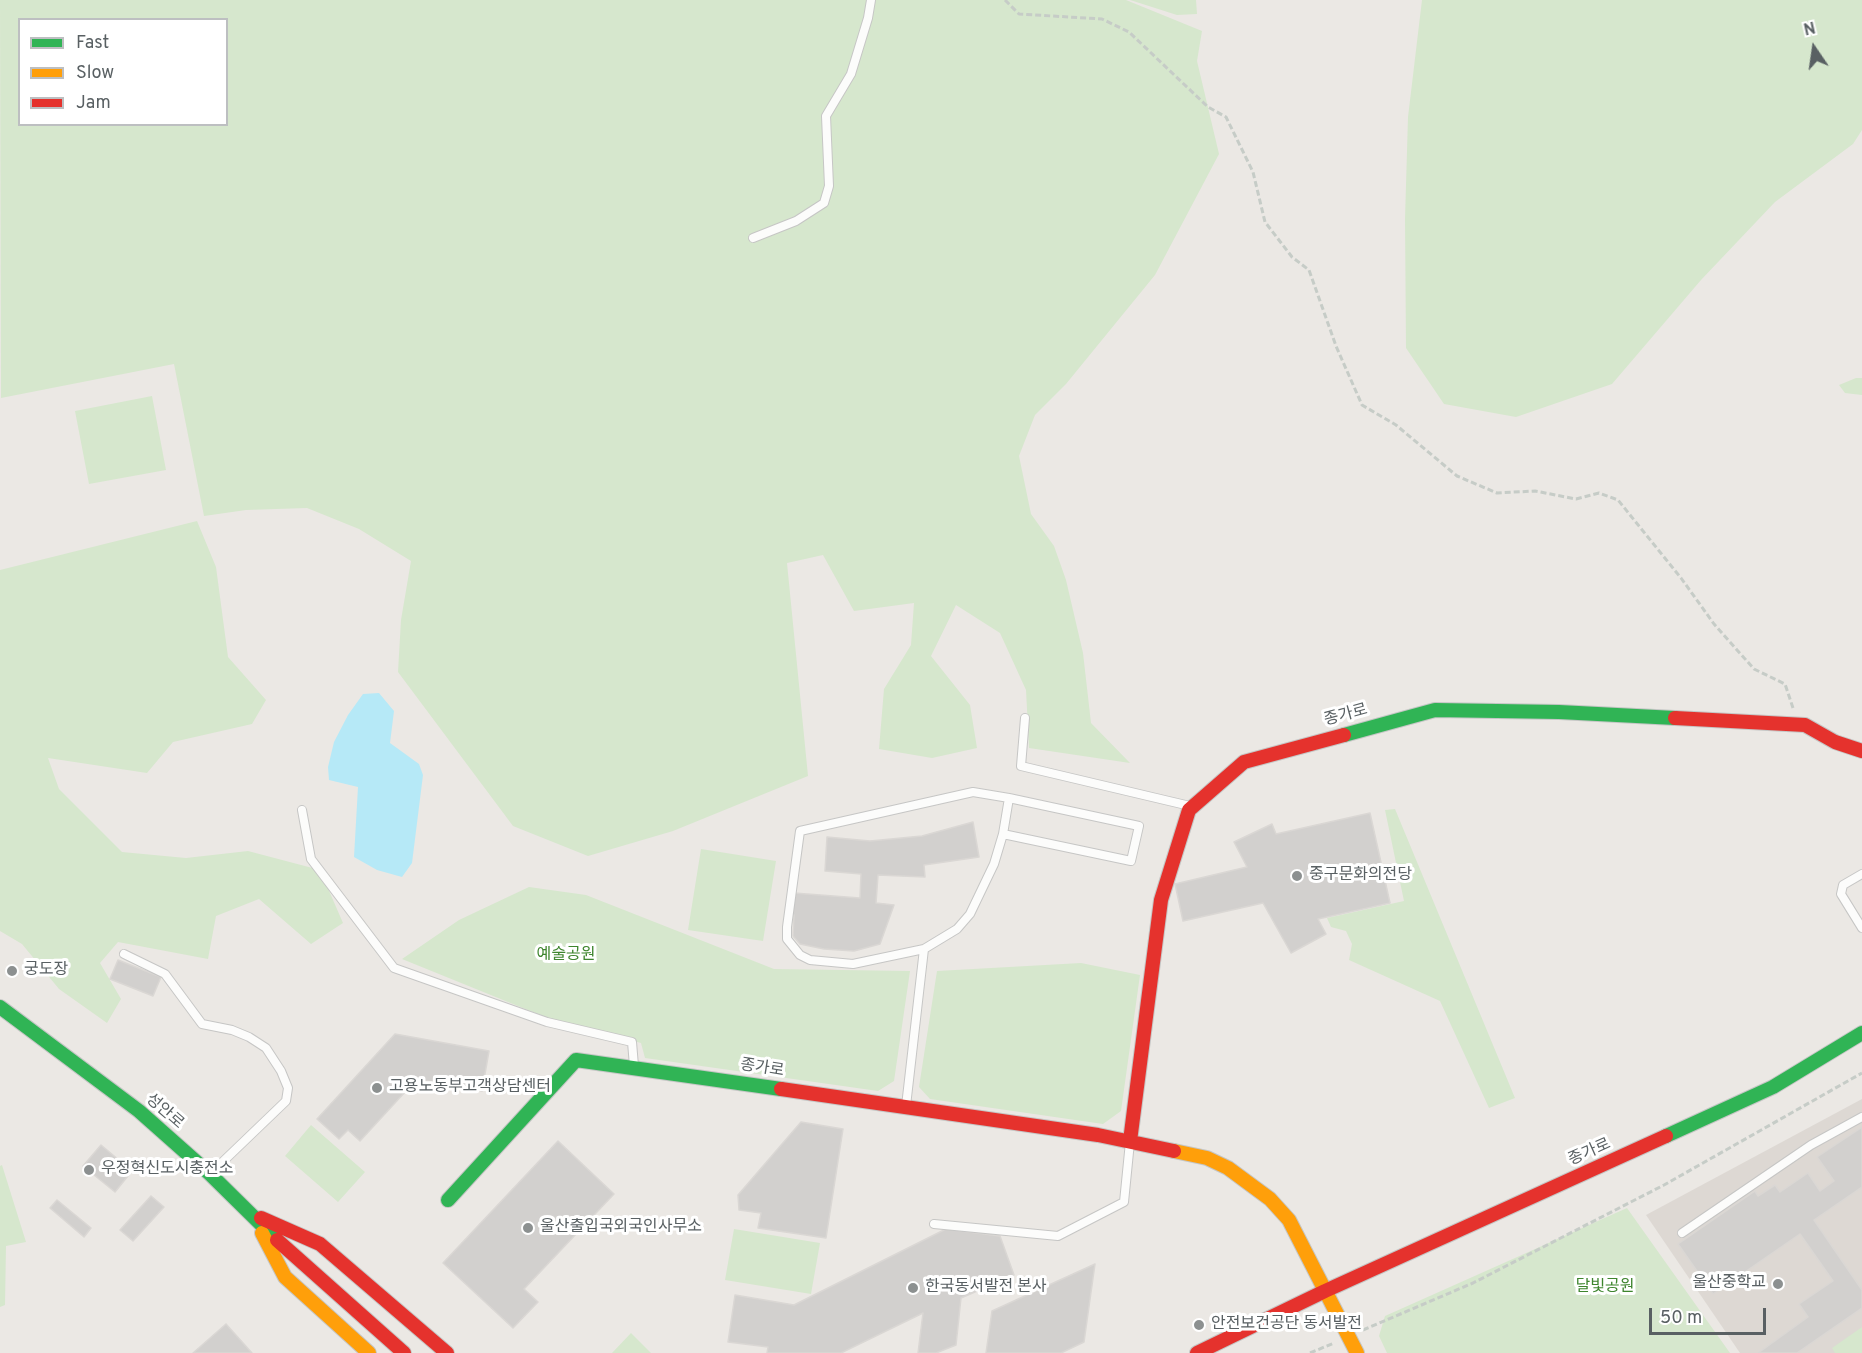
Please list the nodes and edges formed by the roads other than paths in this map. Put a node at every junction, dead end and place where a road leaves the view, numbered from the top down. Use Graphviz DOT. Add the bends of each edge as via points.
graph roads {
  1 [pos="871,0"];
  2 [pos="753,238"];
  3 [pos="1025,718"];
  4 [pos="1862,751"];
  5 [pos="1009,798"];
  6 [pos="1192,807"];
  7 [pos="302,810"];
  8 [pos="1003,834"];
  9 [pos="1862,874"];
  10 [pos="1862,928"];
  11 [pos="924,949"];
  12 [pos="124,954"];
  13 [pos="0,1007"];
  14 [pos="1862,1034"];
  15 [pos="634,1067"];
  16 [pos="905,1107"];
  17 [pos="1862,1117"];
  18 [pos="1130,1141"];
  19 [pos="210,1174"];
  20 [pos="448,1200"];
  21 [pos="253,1215"];
  22 [pos="934,1224"];
  23 [pos="1682,1233"];
  24 [pos="1325,1291"];
  25 [pos="369,1353"];
  26 [pos="404,1353"];
  27 [pos="447,1353"];
  28 [pos="1197,1353"];
  29 [pos="1357,1353"];
  1 -- 2 [label="lane" via="851,74 826,116 829,186 824,203 796,221"];
  3 -- 6 [label="lane" via="1021,766"];
  4 -- 6 [label="street, 종가로" via="1835,742 1805,725 1559,712 1435,710 1244,762"];
  5 -- 8 [label="lane"];
  5 -- 8 [label="lane" via="1138,826 1131,861"];
  5 -- 11 [label="lane" via="973,792 800,831 787,927 787,939 800,955 810,960 853,964"];
  6 -- 18 [label="street, 종가로" via="1182,827 1161,900"];
  7 -- 15 [label="lane" via="311,859 394,968 547,1022 632,1042"];
  8 -- 11 [label="lane" via="994,864 970,914 957,929"];
  9 -- 10 [label="lane" via="1843,885 1841,894"];
  11 -- 16 [label="lane"];
  12 -- 19 [label="lane" via="165,975 202,1024 232,1030 266,1048 285,1079 286,1101"];
  13 -- 19 [label="street, 성안로" via="140,1111"];
  14 -- 24 [label="street, 종가로" via="1773,1086"];
  15 -- 16 [label="street, 종가로"];
  15 -- 20 [label="street, 종가로" via="576,1060"];
  16 -- 18 [label="street, 종가로"];
  17 -- 23 [label="lane" via="1811,1145"];
  18 -- 22 [label="lane" via="1124,1202 1058,1236"];
  18 -- 24 [label="street, 종가로" via="1207,1158 1250,1183 1289,1220"];
  19 -- 21 [label="street, 성안로"];
  21 -- 25 [label="street" via="285,1277"];
  21 -- 26 [label="street, 성안로"];
  21 -- 27 [label="street" via="320,1244"];
  24 -- 28 [label="street, 종가로"];
  24 -- 29 [label="street, 종가로"];
}
